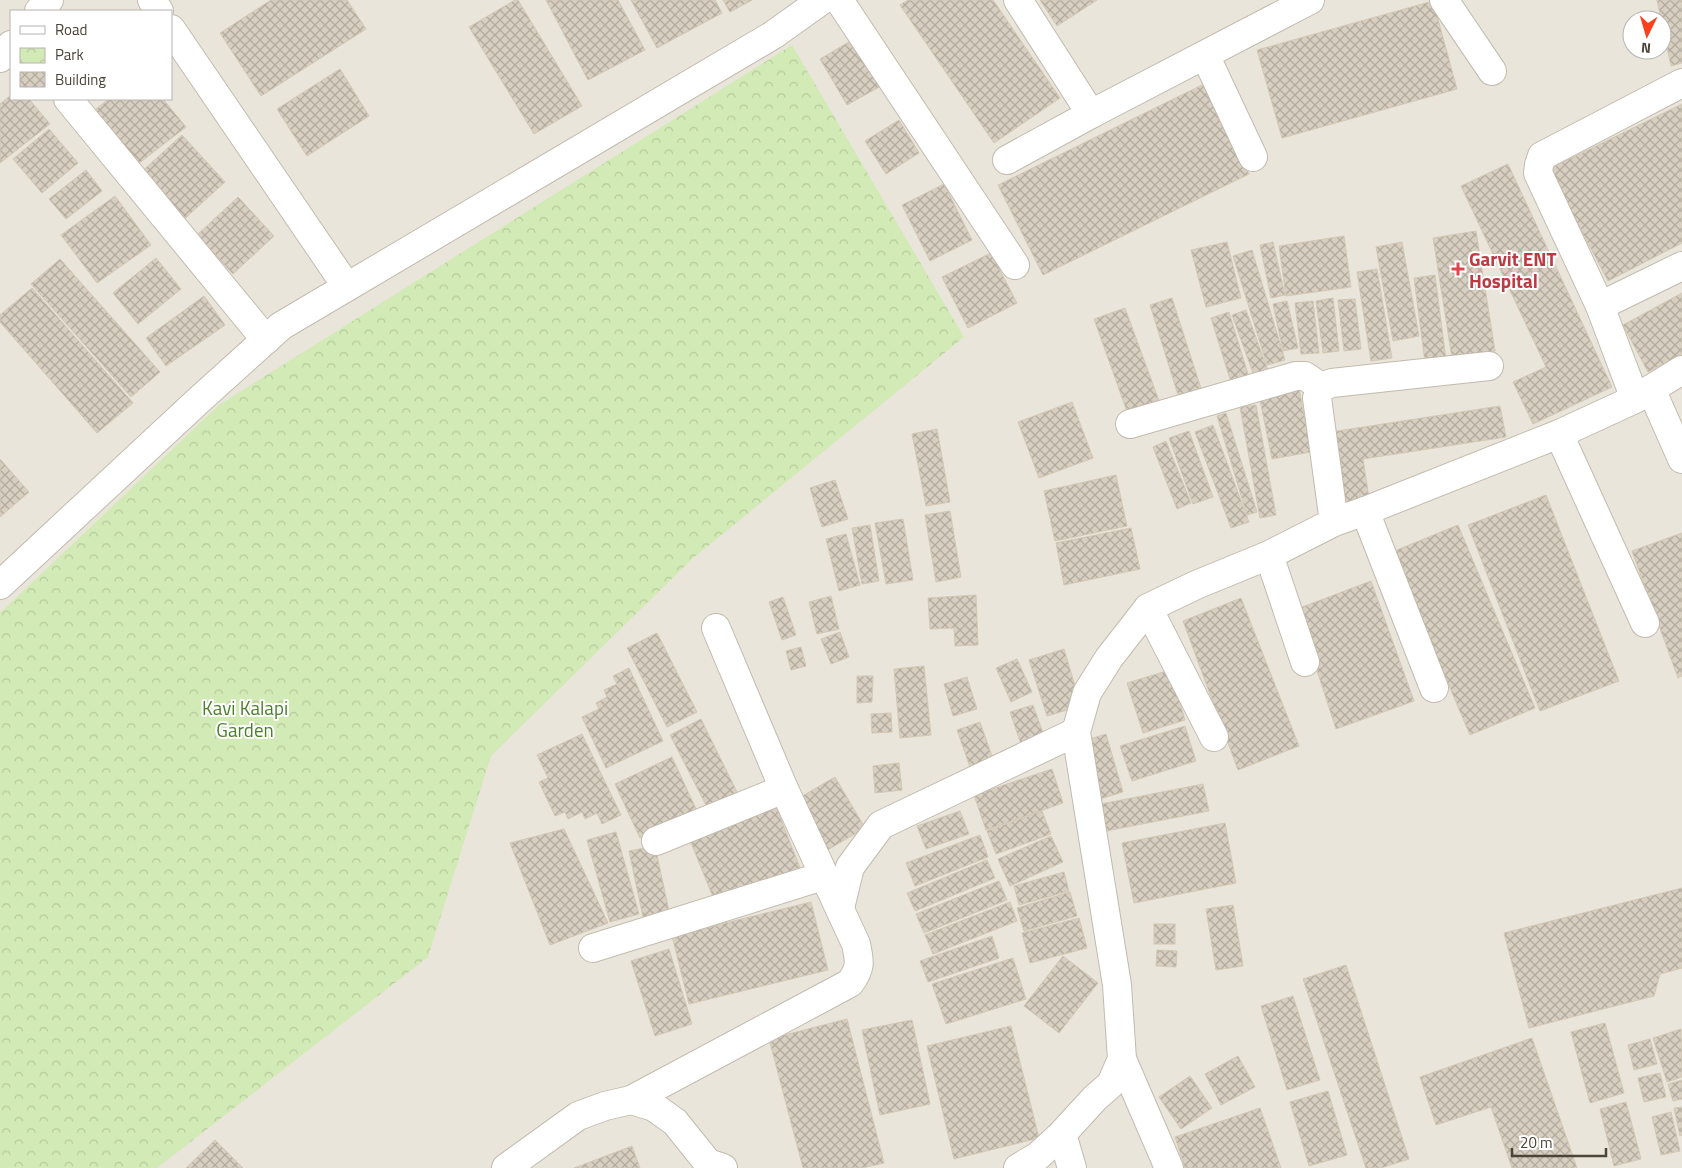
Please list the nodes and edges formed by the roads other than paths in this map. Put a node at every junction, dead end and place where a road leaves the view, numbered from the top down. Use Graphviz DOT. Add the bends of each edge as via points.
graph roads {
  1 [pos="49,0"];
  2 [pos="822,0"];
  3 [pos="839,0"];
  4 [pos="1018,0"];
  5 [pos="1310,0"];
  6 [pos="1444,0"];
  7 [pos="1283,6"];
  8 [pos="40,10"];
  9 [pos="172,30"];
  10 [pos="10,46"];
  11 [pos="1205,54"];
  12 [pos="0,58"];
  13 [pos="1492,71"];
  14 [pos="1682,83"];
  15 [pos="69,100"];
  16 [pos="1092,114"];
  17 [pos="1254,156"];
  18 [pos="1007,160"];
  19 [pos="1016,265"];
  20 [pos="1682,266"];
  21 [pos="347,287"];
  22 [pos="1600,306"];
  23 [pos="266,340"];
  24 [pos="1489,366"];
  25 [pos="1682,370"];
  26 [pos="1321,387"];
  27 [pos="1643,394"];
  28 [pos="1130,424"];
  29 [pos="1559,434"];
  30 [pos="1682,459"];
  31 [pos="1365,511"];
  32 [pos="1334,522"];
  33 [pos="1269,555"];
  34 [pos="0,585"];
  35 [pos="1148,608"];
  36 [pos="1645,623"];
  37 [pos="716,628"];
  38 [pos="1305,662"];
  39 [pos="1434,688"];
  40 [pos="1076,732"];
  41 [pos="1214,737"];
  42 [pos="784,789"];
  43 [pos="656,842"];
  44 [pos="823,876"];
  45 [pos="840,908"];
  46 [pos="593,948"];
  47 [pos="1122,1060"];
  48 [pos="632,1100"];
  49 [pos="1062,1134"];
  50 [pos="714,1166"];
  51 [pos="506,1168"];
  52 [pos="1018,1168"];
  53 [pos="1072,1168"];
  54 [pos="1169,1168"];
  1 -- 8 [label="street"];
  2 -- 21 [label="street" via="773,35"];
  3 -- 19 [label="street"];
  4 -- 16 [label="street"];
  5 -- 7 [label="street"];
  6 -- 13 [label="street"];
  7 -- 11 [label="street"];
  9 -- 21 [label="street"];
  10 -- 12 [label="street"];
  11 -- 16 [label="street"];
  11 -- 17 [label="street"];
  14 -- 22 [label="street" via="1542,156 1538,173"];
  15 -- 23 [label="street"];
  16 -- 18 [label="street"];
  20 -- 22 [label="street"];
  21 -- 23 [label="street" via="281,326"];
  22 -- 27 [label="street"];
  23 -- 34 [label="street"];
  24 -- 26 [label="street" via="1332,383"];
  25 -- 27 [label="street"];
  26 -- 28 [label="street" via="1305,376 1296,376"];
  26 -- 32 [label="street" via="1317,398"];
  27 -- 29 [label="street"];
  27 -- 30 [label="street"];
  29 -- 31 [label="street"];
  29 -- 36 [label="street"];
  31 -- 32 [label="street"];
  31 -- 39 [label="street"];
  32 -- 33 [label="street"];
  33 -- 35 [label="street"];
  33 -- 38 [label="street"];
  35 -- 40 [label="street" via="1087,692"];
  35 -- 41 [label="street"];
  37 -- 42 [label="street"];
  40 -- 45 [label="street" via="881,825 850,867"];
  40 -- 47 [label="street" via="1117,985"];
  42 -- 43 [label="street"];
  42 -- 44 [label="street"];
  44 -- 45 [label="street"];
  44 -- 46 [label="street"];
  45 -- 48 [label="street" via="859,959 858,972 850,983"];
  47 -- 49 [label="street" via="1112,1084"];
  47 -- 54 [label="street"];
  48 -- 50 [label="street" via="654,1107 675,1122"];
  48 -- 51 [label="street" via="578,1116"];
  49 -- 52 [label="street" via="1038,1156"];
  49 -- 53 [label="street"];
}
